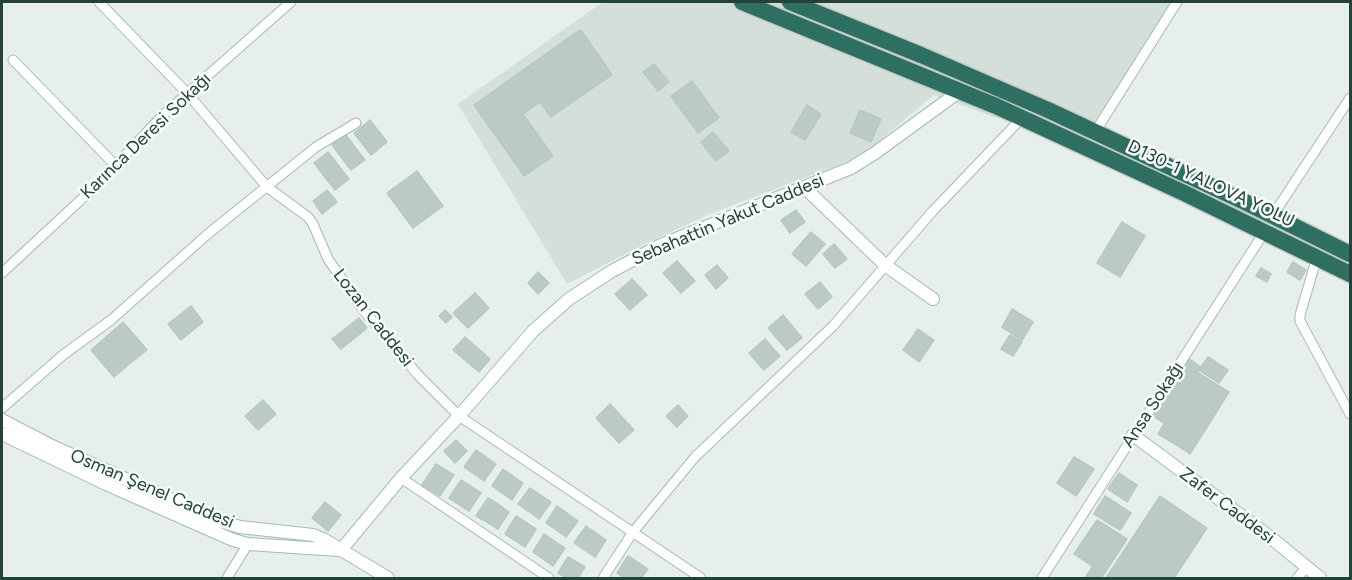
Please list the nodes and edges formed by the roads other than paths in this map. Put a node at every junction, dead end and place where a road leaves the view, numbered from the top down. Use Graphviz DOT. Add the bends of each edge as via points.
graph roads {
  1 [pos="99,2"];
  2 [pos="291,2"];
  3 [pos="741,2"];
  4 [pos="790,2"];
  5 [pos="1177,2"];
  6 [pos="13,60"];
  7 [pos="187,93"];
  8 [pos="956,93"];
  9 [pos="1350,98"];
  10 [pos="356,123"];
  11 [pos="1017,123"];
  12 [pos="1095,132"];
  13 [pos="116,166"];
  14 [pos="267,187"];
  15 [pos="804,187"];
  16 [pos="1273,216"];
  17 [pos="1262,235"];
  18 [pos="1350,254"];
  19 [pos="1317,257"];
  20 [pos="885,265"];
  21 [pos="2,273"];
  22 [pos="1350,274"];
  23 [pos="933,299"];
  24 [pos="2,408"];
  25 [pos="1350,414"];
  26 [pos="459,416"];
  27 [pos="2,420"];
  28 [pos="2,434"];
  29 [pos="1133,435"];
  30 [pos="401,478"];
  31 [pos="633,532"];
  32 [pos="248,544"];
  33 [pos="341,550"];
  34 [pos="1307,567"];
  35 [pos="227,579"];
  36 [pos="388,579"];
  37 [pos="549,579"];
  38 [pos="603,579"];
  39 [pos="701,579"];
  40 [pos="1042,579"];
  41 [pos="1297,579"];
  42 [pos="1320,579"];
  1 -- 7 [label="street, Lozan Caddesi"];
  2 -- 7 [label="street, Karınca Deresi Sokağı"];
  3 -- 8 [label="highway, D130-1 YALOVA YOLU"];
  4 -- 12 [label="highway"];
  5 -- 12 [label="street"];
  6 -- 13 [label="street"];
  7 -- 13 [label="street, Karınca Deresi Sokağı"];
  7 -- 14 [label="street, Lozan Caddesi"];
  8 -- 11 [label="street"];
  8 -- 15 [label="street, Sebahattin Yakut Caddesi" via="864,161"];
  8 -- 17 [label="highway, D130-1 YALOVA YOLU" via="1046,129"];
  9 -- 16 [label="street"];
  10 -- 14 [label="street" via="316,147"];
  11 -- 17 [label="street"];
  11 -- 20 [label="street"];
  12 -- 16 [label="highway"];
  13 -- 21 [label="street, Karınca Deresi Sokağı"];
  14 -- 24 [label="street"];
  14 -- 26 [label="street, Lozan Caddesi" via="308,217 328,259 364,311"];
  15 -- 20 [label="street"];
  15 -- 26 [label="street, Sebahattin Yakut Caddesi" via="661,244 581,290 544,320"];
  16 -- 18 [label="highway"];
  17 -- 19 [label="highway, D130-1 YALOVA YOLU"];
  17 -- 29 [label="street, Ansa Sokağı"];
  19 -- 22 [label="highway, D130-1 YALOVA YOLU"];
  19 -- 25 [label="street" via="1300,321"];
  20 -- 23 [label="street"];
  20 -- 31 [label="street" via="833,326 695,457"];
  26 -- 30 [label="street, Sebahattin Yakut Caddesi"];
  26 -- 31 [label="street, Lozan Caddesi"];
  27 -- 33 [label="street, Osman Şenel Caddesi" via="217,520 253,530 313,535"];
  28 -- 32 [label="street, Osman Şenel Caddesi" via="171,513"];
  29 -- 34 [label="street, Zafer Caddesi"];
  29 -- 40 [label="street, Ansa Sokağı"];
  30 -- 33 [label="street, Sebahattin Yakut Caddesi"];
  30 -- 37 [label="street"];
  31 -- 38 [label="street"];
  31 -- 39 [label="street, Lozan Caddesi"];
  32 -- 33 [label="street, Osman Şenel Caddesi"];
  32 -- 35 [label="street"];
  33 -- 36 [label="street, Osman Şenel Caddesi"];
  34 -- 41 [label="street"];
  34 -- 42 [label="street, Zafer Caddesi"];
}
